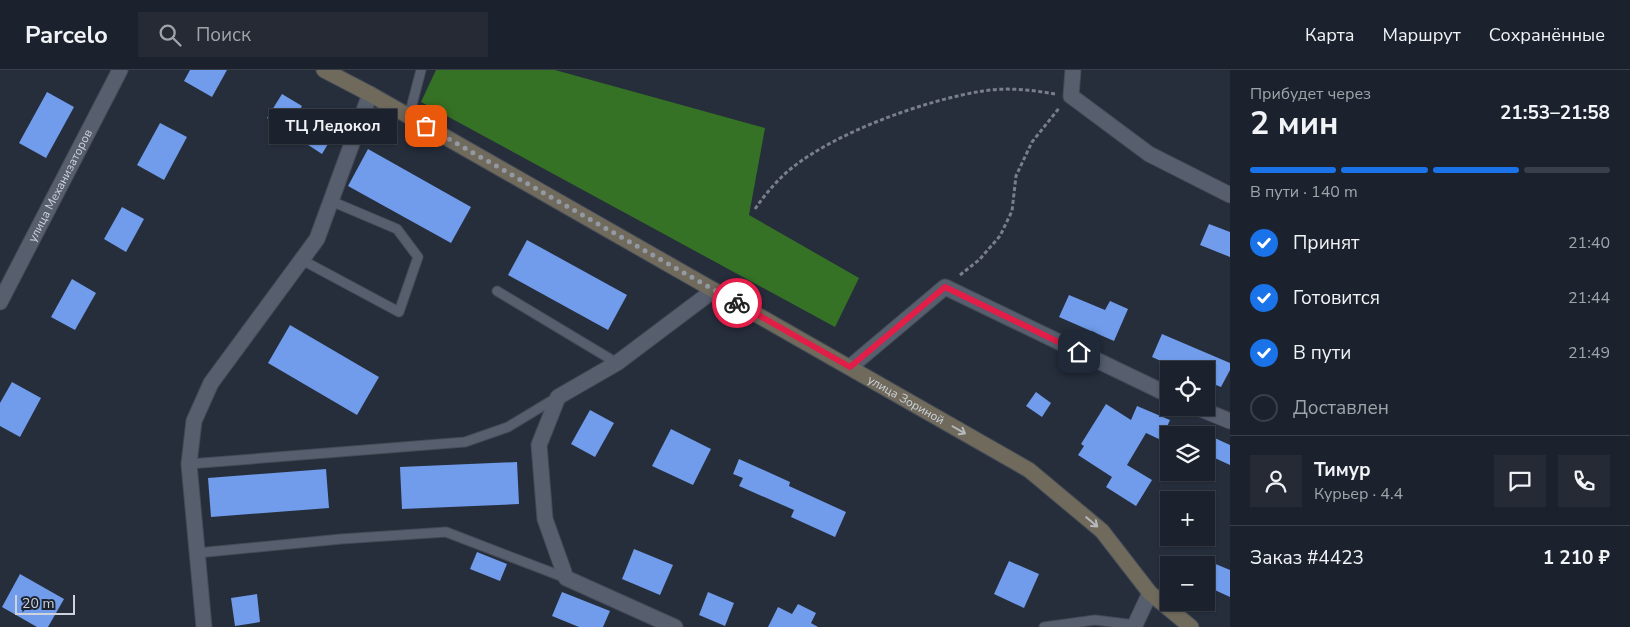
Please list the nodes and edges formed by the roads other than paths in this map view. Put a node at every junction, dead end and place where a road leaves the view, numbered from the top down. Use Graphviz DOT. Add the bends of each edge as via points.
graph roads {
  1 [pos="120,70"];
  2 [pos="324,70"];
  3 [pos="421,70"];
  4 [pos="1073,70"];
  5 [pos="370,94"];
  6 [pos="409,116"];
  7 [pos="1230,194"];
  8 [pos="331,201"];
  9 [pos="302,260"];
  10 [pos="497,290"];
  11 [pos="714,290"];
  12 [pos="0,302"];
  13 [pos="617,363"];
  14 [pos="850,367"];
  15 [pos="1160,391"];
  16 [pos="558,397"];
  17 [pos="1215,415"];
  18 [pos="1230,421"];
  19 [pos="189,464"];
  20 [pos="197,553"];
  21 [pos="566,578"];
  22 [pos="1150,593"];
  23 [pos="1135,626"];
  24 [pos="204,627"];
  25 [pos="675,627"];
  26 [pos="1044,627"];
  27 [pos="1191,627"];
  1 -- 12 [label="street, улица Механизаторов"];
  2 -- 5 [label="main road, улица Зориной"];
  3 -- 6 [label="lane"];
  4 -- 7 [label="street" via="1071,96 1149,154"];
  5 -- 6 [label="main road, улица Зориной"];
  5 -- 8 [label="street"];
  6 -- 11 [label="main road, улица Зориной"];
  8 -- 9 [label="street" via="318,239"];
  8 -- 9 [label="lane" via="397,229 418,258 399,312"];
  9 -- 19 [label="street" via="211,383 194,421"];
  10 -- 13 [label="lane"];
  11 -- 13 [label="street"];
  11 -- 14 [label="main road, улица Зориной"];
  13 -- 16 [label="street"];
  14 -- 15 [label="street" via="945,287"];
  14 -- 22 [label="main road, улица Зориной, one-way" via="1029,470 1102,531"];
  16 -- 19 [label="lane" via="508,427 465,442"];
  16 -- 21 [label="street" via="539,445 545,519"];
  17 -- 18 [label="street"];
  19 -- 20 [label="street"];
  20 -- 21 [label="lane" via="341,538 446,532"];
  20 -- 24 [label="street"];
  21 -- 25 [label="street"];
  22 -- 23 [label="street"];
  22 -- 27 [label="main road, улица Зориной"];
  23 -- 26 [label="lane" via="1095,620"];
}
